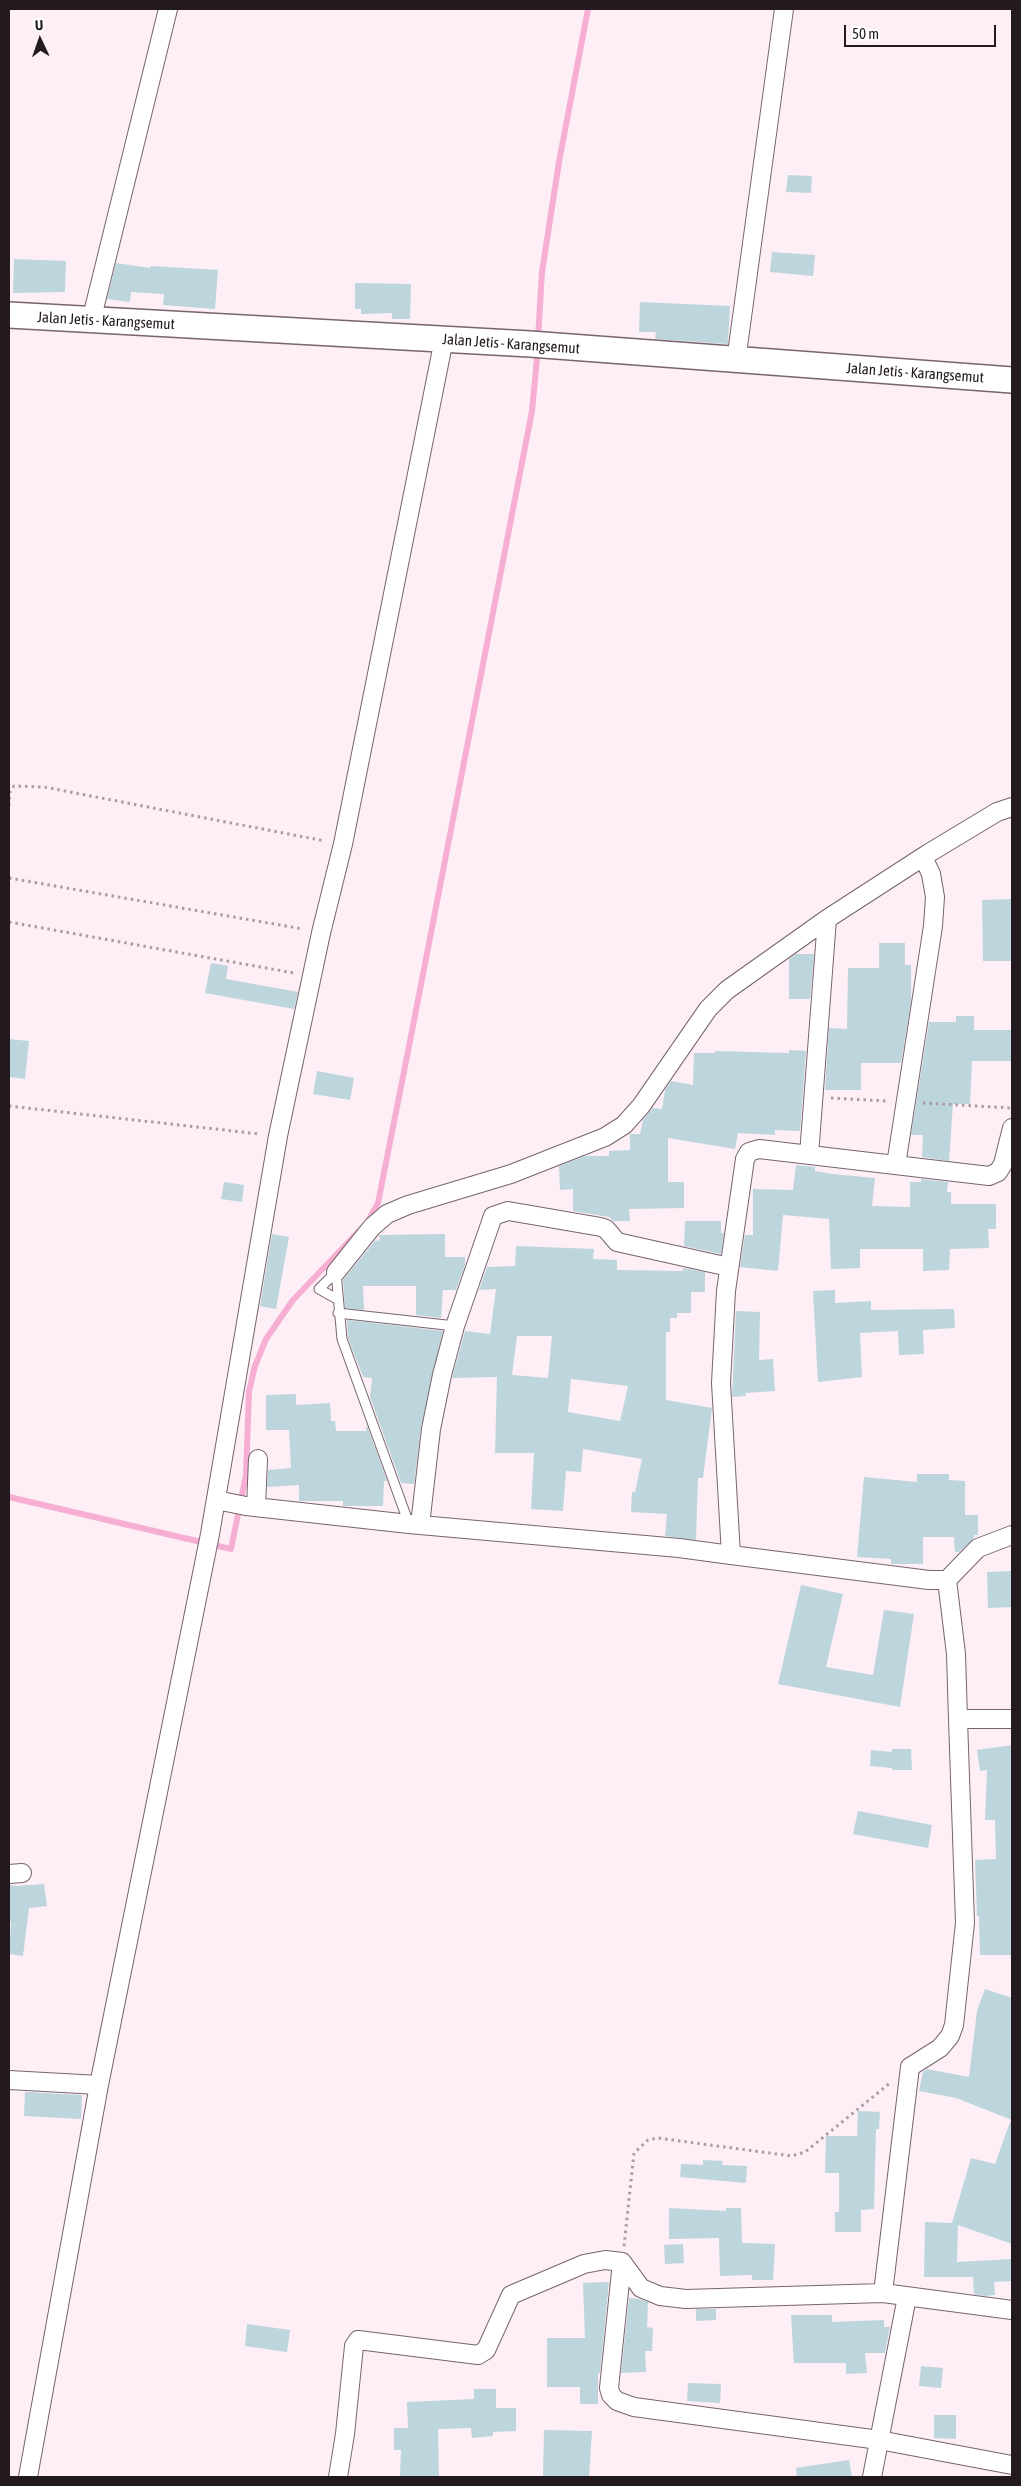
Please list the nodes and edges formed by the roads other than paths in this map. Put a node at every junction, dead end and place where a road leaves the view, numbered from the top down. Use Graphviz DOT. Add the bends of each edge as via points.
graph roads {
  1 [pos="168,9"];
  2 [pos="784,9"];
  3 [pos="9,315"];
  4 [pos="91,321"];
  5 [pos="444,339"];
  6 [pos="736,361"];
  7 [pos="1012,380"];
  8 [pos="1012,807"];
  9 [pos="923,857"];
  10 [pos="827,919"];
  11 [pos="1012,1128"];
  12 [pos="809,1155"];
  13 [pos="896,1165"];
  14 [pos="729,1267"];
  15 [pos="336,1272"];
  16 [pos="337,1299"];
  17 [pos="338,1313"];
  18 [pos="455,1326"];
  19 [pos="258,1459"];
  20 [pos="238,1504"];
  21 [pos="414,1525"];
  22 [pos="1012,1535"];
  23 [pos="731,1555"];
  24 [pos="947,1580"];
  25 [pos="958,1719"];
  26 [pos="1012,1719"];
  27 [pos="9,2080"];
  28 [pos="99,2085"];
  29 [pos="622,2262"];
  30 [pos="883,2293"];
  31 [pos="907,2296"];
  32 [pos="1012,2310"];
  33 [pos="879,2440"];
  34 [pos="1012,2464"];
  35 [pos="28,2477"];
  36 [pos="338,2477"];
  37 [pos="872,2477"];
  1 -- 4 [label="street"];
  2 -- 6 [label="street"];
  3 -- 4 [label="main road, Jalan Jetis - Karangsemut"];
  4 -- 5 [label="main road, Jalan Jetis - Karangsemut"];
  5 -- 6 [label="main road, Jalan Jetis - Karangsemut"];
  5 -- 20 [label="street" via="343,844 320,933 278,1136"];
  6 -- 7 [label="main road, Jalan Jetis - Karangsemut"];
  8 -- 9 [label="street" via="989,816"];
  9 -- 10 [label="street"];
  9 -- 13 [label="street" via="931,874 933,926"];
  10 -- 12 [label="street"];
  10 -- 15 [label="street" via="727,990 708,1009 641,1106 624,1125 605,1137 519,1171 387,1214 372,1226"];
  11 -- 13 [label="street" via="1003,1164 998,1172 989,1176"];
  12 -- 13 [label="street"];
  12 -- 14 [label="street" via="759,1149 749,1152 745,1159"];
  14 -- 18 [label="street" via="617,1242 603,1228 501,1212 492,1219"];
  14 -- 23 [label="street" via="721,1382"];
  15 -- 16 [label="lane"];
  15 -- 16 [label="lane" via="319,1289"];
  16 -- 17 [label="lane"];
  17 -- 18 [label="lane"];
  17 -- 21 [label="lane" via="345,1348"];
  18 -- 21 [label="street" via="434,1414"];
  19 -- 20 [label="street"];
  20 -- 21 [label="street"];
  20 -- 28 [label="street" via="208,1542"];
  21 -- 23 [label="street"];
  22 -- 24 [label="street" via="978,1548"];
  23 -- 24 [label="street"];
  24 -- 25 [label="street" via="956,1654"];
  25 -- 26 [label="street"];
  25 -- 30 [label="street" via="965,1923 954,2025 940,2048 910,2067"];
  27 -- 28 [label="street"];
  28 -- 35 [label="street"];
  29 -- 30 [label="street" via="641,2288 660,2296 686,2299"];
  29 -- 33 [label="street" via="609,2388 617,2401 634,2407"];
  29 -- 36 [label="street" via="594,2261 516,2292 509,2299 486,2350 478,2355 356,2341"];
  30 -- 31 [label="street"];
  31 -- 32 [label="street"];
  31 -- 33 [label="street"];
  33 -- 34 [label="street"];
  33 -- 37 [label="street"];
}
